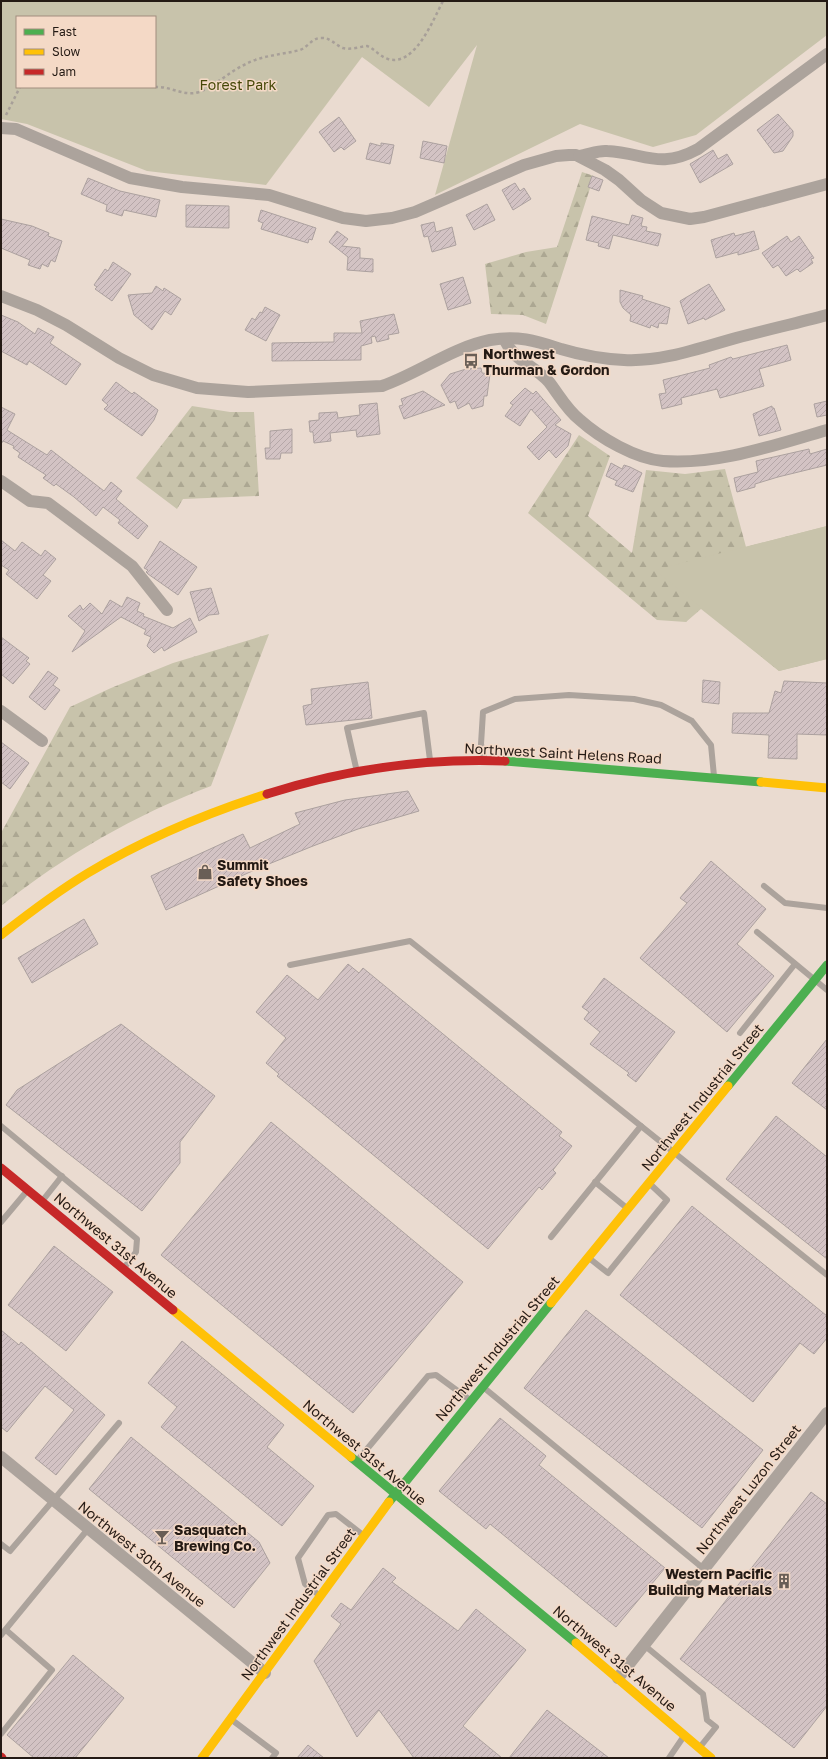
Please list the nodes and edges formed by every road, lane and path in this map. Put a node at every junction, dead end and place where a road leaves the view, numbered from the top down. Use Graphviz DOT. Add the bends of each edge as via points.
graph roads {
  1 [pos="444,1"];
  2 [pos="827,54"];
  3 [pos="156,87"];
  4 [pos="20,88"];
  5 [pos="3,123"];
  6 [pos="579,156"];
  7 [pos="827,184"];
  8 [pos="1,296"];
  9 [pos="827,315"];
  10 [pos="504,339"];
  11 [pos="827,430"];
  12 [pos="1,481"];
  13 [pos="167,610"];
  14 [pos="1,711"];
  15 [pos="42,741"];
  16 [pos="484,760"];
  17 [pos="430,762"];
  18 [pos="357,772"];
  19 [pos="714,777"];
  20 [pos="827,788"];
  21 [pos="764,886"];
  22 [pos="827,908"];
  23 [pos="757,932"];
  24 [pos="1,935"];
  25 [pos="795,964"];
  26 [pos="290,965"];
  27 [pos="827,965"];
  28 [pos="815,980"];
  29 [pos="827,990"];
  30 [pos="740,1033"];
  31 [pos="1,1126"];
  32 [pos="641,1126"];
  33 [pos="675,1153"];
  34 [pos="1,1168"];
  35 [pos="62,1176"];
  36 [pos="595,1182"];
  37 [pos="650,1184"];
  38 [pos="28,1190"];
  39 [pos="42,1202"];
  40 [pos="629,1210"];
  41 [pos="1,1222"];
  42 [pos="551,1237"];
  43 [pos="589,1258"];
  44 [pos="123,1269"];
  45 [pos="827,1275"];
  46 [pos="483,1387"];
  47 [pos="472,1401"];
  48 [pos="827,1413"];
  49 [pos="119,1423"];
  50 [pos="2,1460"];
  51 [pos="356,1462"];
  52 [pos="395,1494"];
  53 [pos="53,1500"];
  54 [pos="88,1529"];
  55 [pos="365,1536"];
  56 [pos="1,1544"];
  57 [pos="704,1569"];
  58 [pos="321,1597"];
  59 [pos="6,1630"];
  60 [pos="1,1636"];
  61 [pos="644,1645"];
  62 [pos="264,1673"];
  63 [pos="618,1678"];
  64 [pos="231,1719"];
  65 [pos="1,1734"];
  66 [pos="685,1735"];
  67 [pos="700,1748"];
  68 [pos="202,1758"];
  69 [pos="272,1758"];
  70 [pos="669,1758"];
  71 [pos="711,1758"];
  1 -- 3 [label="path" via="418,47 404,58 388,59 367,46 349,49 327,38 320,38 301,50 271,55 245,64 200,92 186,94 164,86"];
  2 -- 6 [label="street" via="685,156 671,160 655,160 606,150"];
  4 -- 5 [label="path"];
  5 -- 6 [label="street" via="130,178 182,187 268,195 343,218 366,221 414,212 536,161 556,156"];
  6 -- 7 [label="street" via="619,180 650,207 675,217 690,219"];
  8 -- 10 [label="street" via="38,310 153,375 197,388 222,391 286,392 382,386 467,346"];
  9 -- 10 [label="street" via="658,359 624,360 582,354 530,339"];
  10 -- 11 [label="street" via="516,357 545,377 578,419 604,438 647,457 662,461 719,458"];
  12 -- 13 [label="street" via="30,501 48,503 132,566"];
  14 -- 15 [label="street"];
  16 -- 17 [label="street, Northwest Saint Helens Road"];
  16 -- 19 [label="street, Northwest Saint Helens Road" via="566,764"];
  16 -- 19 [label="lane" via="481,744 483,712 515,698 569,696 634,699 661,705 692,721 711,745"];
  17 -- 18 [label="street, Northwest Saint Helens Road"];
  17 -- 18 [label="lane" via="424,713 348,728"];
  18 -- 24 [label="street, Northwest Saint Helens Road" via="278,790 226,806 175,828 126,851 79,878"];
  19 -- 20 [label="street, Northwest Saint Helens Road"];
  21 -- 22 [label="lane" via="785,903"];
  23 -- 25 [label="lane"];
  25 -- 28 [label="lane"];
  25 -- 30 [label="lane"];
  26 -- 32 [label="lane" via="410,941"];
  27 -- 28 [label="street, Northwest Industrial Street"];
  28 -- 29 [label="lane"];
  28 -- 33 [label="street, Northwest Industrial Street"];
  31 -- 35 [label="lane"];
  32 -- 33 [label="lane"];
  32 -- 36 [label="lane"];
  33 -- 37 [label="street, Northwest Industrial Street"];
  33 -- 45 [label="lane"];
  34 -- 38 [label="street, Northwest 31st Avenue"];
  35 -- 39 [label="lane"];
  35 -- 44 [label="lane" via="137,1239 136,1252"];
  36 -- 40 [label="lane"];
  36 -- 42 [label="lane"];
  37 -- 40 [label="street, Northwest Industrial Street"];
  37 -- 43 [label="lane" via="667,1200 608,1273"];
  38 -- 39 [label="street, Northwest 31st Avenue"];
  38 -- 41 [label="lane"];
  39 -- 44 [label="street, Northwest 31st Avenue"];
  40 -- 43 [label="street, Northwest Industrial Street"];
  43 -- 46 [label="street, Northwest Industrial Street"];
  44 -- 51 [label="street, Northwest 31st Avenue"];
  46 -- 47 [label="street, Northwest Industrial Street"];
  46 -- 57 [label="lane"];
  47 -- 51 [label="lane" via="442,1378 436,1375 428,1376"];
  47 -- 52 [label="street, Northwest Industrial Street"];
  48 -- 57 [label="street, Northwest Luzon Street"];
  49 -- 53 [label="lane"];
  50 -- 53 [label="street, Northwest 30th Avenue"];
  51 -- 52 [label="street, Northwest 31st Avenue"];
  52 -- 55 [label="street, Northwest Industrial Street"];
  52 -- 63 [label="street, Northwest 31st Avenue"];
  53 -- 54 [label="street, Northwest 30th Avenue"];
  53 -- 56 [label="lane" via="10,1551"];
  54 -- 59 [label="lane"];
  54 -- 62 [label="street, Northwest 30th Avenue"];
  55 -- 58 [label="street, Northwest Industrial Street"];
  55 -- 58 [label="lane" via="336,1514 328,1515 298,1558 305,1584"];
  57 -- 61 [label="street, Northwest Luzon Street"];
  58 -- 62 [label="street, Northwest Industrial Street"];
  59 -- 60 [label="lane"];
  59 -- 65 [label="lane" via="52,1670"];
  61 -- 63 [label="street, Northwest Luzon Street"];
  61 -- 67 [label="lane" via="703,1694 707,1720 716,1727"];
  62 -- 64 [label="street, Northwest Industrial Street"];
  63 -- 66 [label="street, Northwest 31st Avenue"];
  64 -- 68 [label="street, Northwest Industrial Street"];
  64 -- 69 [label="lane" via="276,1753"];
  66 -- 67 [label="street, Northwest 31st Avenue"];
  66 -- 70 [label="lane"];
  67 -- 71 [label="street, Northwest 31st Avenue"];
}
